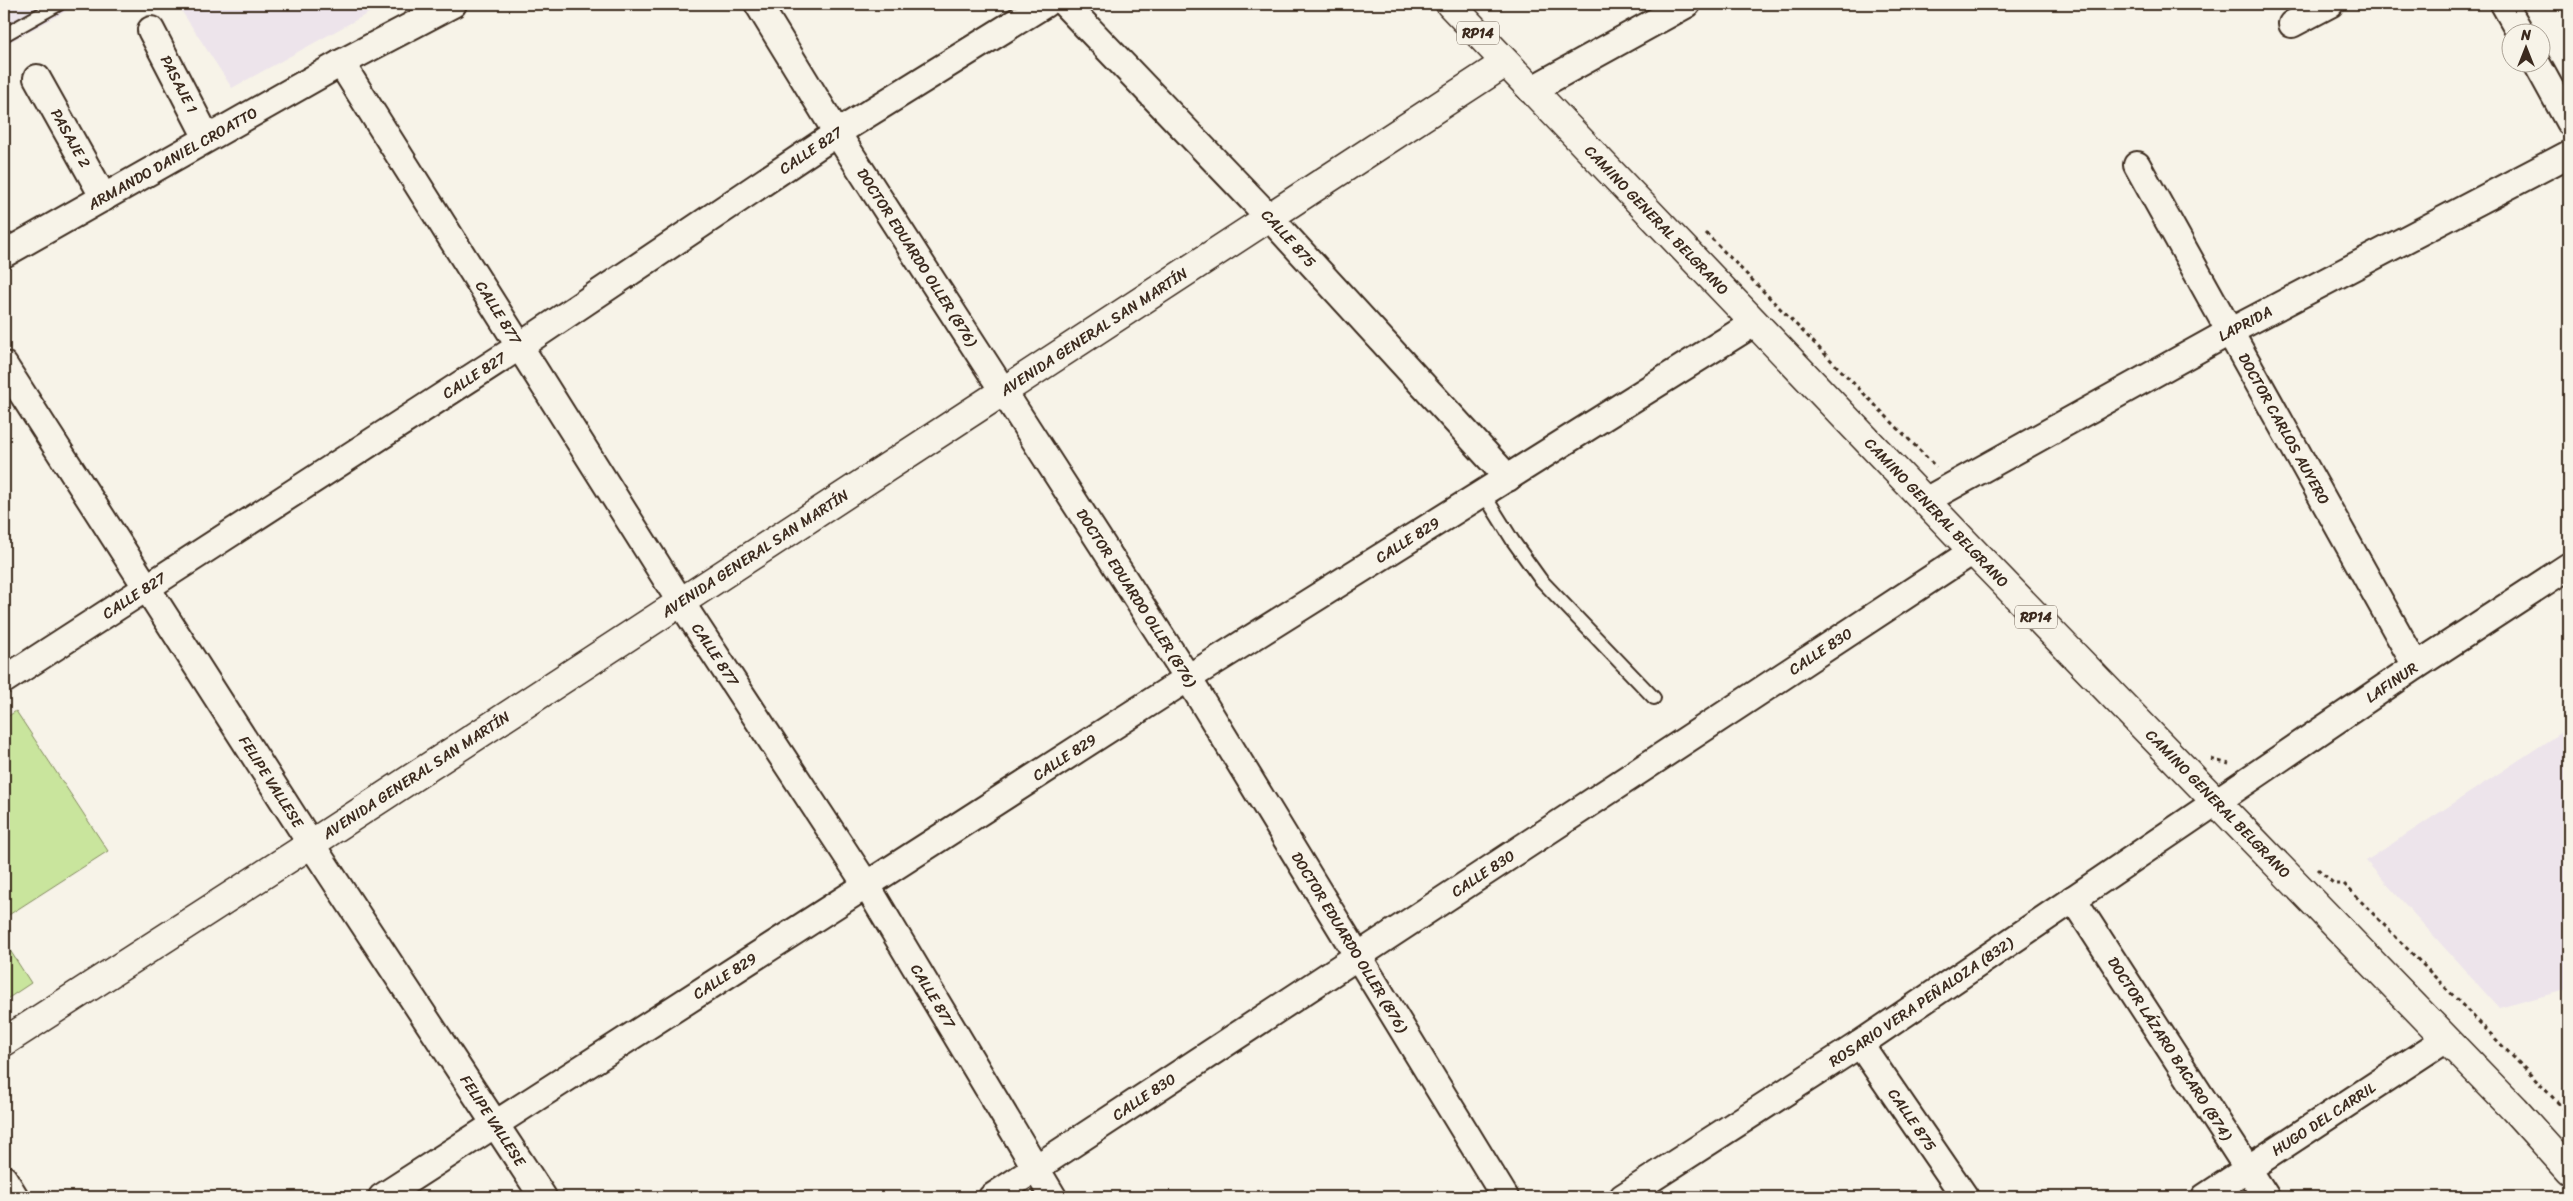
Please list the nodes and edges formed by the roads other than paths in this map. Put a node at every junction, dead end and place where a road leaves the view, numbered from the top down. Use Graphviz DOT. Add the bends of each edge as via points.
graph roads {
  1 [pos="60,4"];
  2 [pos="454,4"];
  3 [pos="758,4"];
  4 [pos="1045,4"];
  5 [pos="1065,4"];
  6 [pos="1450,4"];
  7 [pos="1687,4"];
  8 [pos="2330,4"];
  9 [pos="2504,4"];
  10 [pos="2514,22"];
  11 [pos="2292,24"];
  12 [pos="151,30"];
  13 [pos="4,35"];
  14 [pos="341,63"];
  15 [pos="1505,63"];
  16 [pos="2542,72"];
  17 [pos="37,78"];
  18 [pos="1531,90"];
  19 [pos="2569,122"];
  20 [pos="837,133"];
  21 [pos="207,138"];
  22 [pos="2569,154"];
  23 [pos="2138,165"];
  24 [pos="104,198"];
  25 [pos="1269,218"];
  26 [pos="4,254"];
  27 [pos="1754,323"];
  28 [pos="2230,331"];
  29 [pos="520,346"];
  30 [pos="4,365"];
  31 [pos="1003,392"];
  32 [pos="1508,478"];
  33 [pos="1483,493"];
  34 [pos="1925,501"];
  35 [pos="1973,551"];
  36 [pos="2569,566"];
  37 [pos="147,586"];
  38 [pos="680,601"];
  39 [pos="2416,666"];
  40 [pos="1188,678"];
  41 [pos="4,680"];
  42 [pos="1654,698"];
  43 [pos="2216,803"];
  44 [pos="311,844"];
  45 [pos="867,886"];
  46 [pos="2073,899"];
  47 [pos="1358,957"];
  48 [pos="2444,1040"];
  49 [pos="4,1042"];
  50 [pos="1860,1044"];
  51 [pos="495,1125"];
  52 [pos="1036,1168"];
  53 [pos="2246,1170"];
  54 [pos="2569,1170"];
  55 [pos="4,1179"];
  56 [pos="15,1197"];
  57 [pos="382,1197"];
  58 [pos="543,1197"];
  59 [pos="992,1197"];
  60 [pos="1053,1197"];
  61 [pos="1505,1197"];
  62 [pos="1623,1197"];
  63 [pos="1965,1197"];
  64 [pos="2205,1197"];
  65 [pos="2266,1197"];
  1 -- 13 [label="lane"];
  2 -- 14 [label="street, ARMANDO DANIEL CROATTO"];
  3 -- 20 [label="street, DOCTOR EDUARDO OLLER (876)"];
  4 -- 20 [label="street, CALLE 827"];
  5 -- 25 [label="street, CALLE 875"];
  6 -- 15 [label="main road, CAMINO GENERAL BELGRANO / RP14"];
  7 -- 18 [label="street"];
  8 -- 11 [label="street"];
  9 -- 10 [label="street"];
  12 -- 21 [label="street, PASAJE 1"];
  14 -- 21 [label="street, ARMANDO DANIEL CROATTO"];
  14 -- 29 [label="street, CALLE 877"];
  15 -- 18 [label="main road, CAMINO GENERAL BELGRANO / RP14"];
  15 -- 25 [label="main road, AVENIDA GENERAL SAN MARTÍN"];
  16 -- 19 [label="street"];
  17 -- 24 [label="street, PASAJE 2"];
  18 -- 27 [label="main road, CAMINO GENERAL BELGRANO / RP14"];
  20 -- 29 [label="street, CALLE 827"];
  20 -- 31 [label="street, DOCTOR EDUARDO OLLER (876)"];
  21 -- 24 [label="street, ARMANDO DANIEL CROATTO"];
  22 -- 28 [label="street, LAPRIDA"];
  23 -- 28 [label="street, DOCTOR CARLOS AUYERO"];
  24 -- 26 [label="street, ARMANDO DANIEL CROATTO"];
  25 -- 31 [label="main road, AVENIDA GENERAL SAN MARTÍN"];
  25 -- 32 [label="street, CALLE 875"];
  27 -- 32 [label="street, CALLE 829"];
  27 -- 34 [label="main road, CAMINO GENERAL BELGRANO / RP14"];
  28 -- 34 [label="street, LAPRIDA"];
  28 -- 39 [label="street, DOCTOR CARLOS AUYERO"];
  29 -- 37 [label="street, CALLE 827"];
  29 -- 38 [label="street, CALLE 877"];
  30 -- 37 [label="street, FELIPE VALLESE"];
  31 -- 38 [label="main road, AVENIDA GENERAL SAN MARTÍN"];
  31 -- 40 [label="street, DOCTOR EDUARDO OLLER (876)"];
  32 -- 33 [label="street, CALLE 829"];
  33 -- 40 [label="street, CALLE 829"];
  33 -- 42 [label="lane" via="1540,580"];
  34 -- 35 [label="main road, CAMINO GENERAL BELGRANO / RP14"];
  35 -- 43 [label="main road, CAMINO GENERAL BELGRANO / RP14"];
  35 -- 47 [label="street, CALLE 830"];
  36 -- 39 [label="street, LAFINUR"];
  37 -- 41 [label="street, CALLE 827"];
  37 -- 44 [label="street, FELIPE VALLESE"];
  38 -- 44 [label="main road, AVENIDA GENERAL SAN MARTÍN"];
  38 -- 45 [label="street, CALLE 877"];
  39 -- 43 [label="street, LAFINUR"];
  40 -- 45 [label="street, CALLE 829"];
  40 -- 47 [label="street, DOCTOR EDUARDO OLLER (876)"];
  43 -- 46 [label="street, ROSARIO VERA PEÑALOZA (832)"];
  43 -- 48 [label="main road, CAMINO GENERAL BELGRANO / RP14"];
  44 -- 49 [label="main road, AVENIDA GENERAL SAN MARTÍN"];
  44 -- 51 [label="street, FELIPE VALLESE"];
  45 -- 51 [label="street, CALLE 829"];
  45 -- 52 [label="street, CALLE 877"];
  46 -- 50 [label="street, ROSARIO VERA PEÑALOZA (832)"];
  46 -- 53 [label="street, DOCTOR LÁZARO BACARO (874)"];
  47 -- 52 [label="street, CALLE 830"];
  47 -- 61 [label="street, DOCTOR EDUARDO OLLER (876)"];
  48 -- 53 [label="street, HUGO DEL CARRIL"];
  48 -- 54 [label="main road, CAMINO GENERAL BELGRANO / RP14" via="2514,1109"];
  50 -- 62 [label="street, ROSARIO VERA PEÑALOZA (832)"];
  50 -- 63 [label="street, CALLE 875"];
  51 -- 57 [label="street, CALLE 829"];
  51 -- 58 [label="street, FELIPE VALLESE"];
  52 -- 59 [label="street, CALLE 830"];
  52 -- 60 [label="street, CALLE 877"];
  53 -- 64 [label="street, HUGO DEL CARRIL"];
  53 -- 65 [label="street, DOCTOR LÁZARO BACARO (874)"];
  55 -- 56 [label="street"];
}
